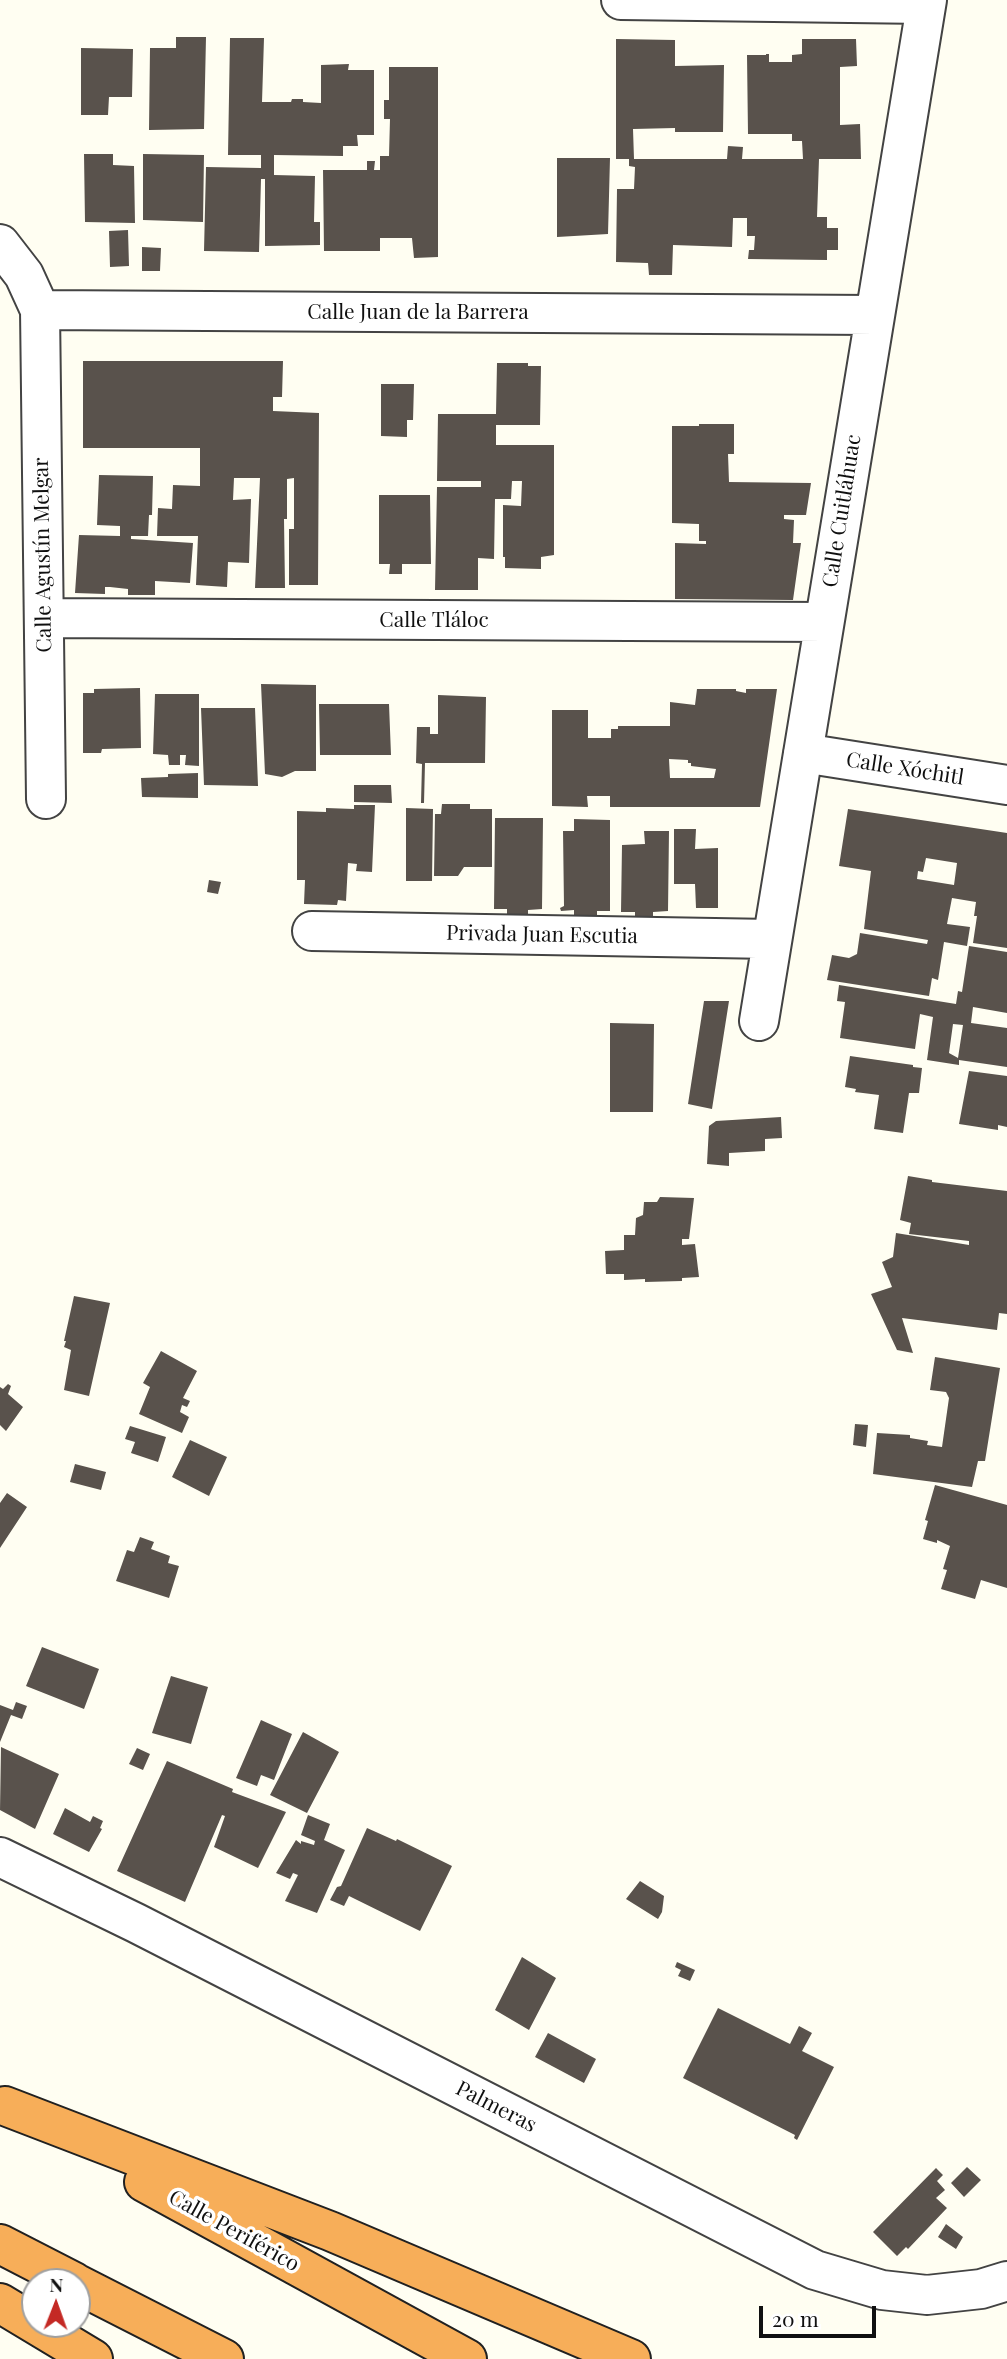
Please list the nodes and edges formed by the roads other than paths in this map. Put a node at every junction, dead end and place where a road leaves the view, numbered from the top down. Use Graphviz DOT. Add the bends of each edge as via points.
graph roads {
  1 [pos="621,0"];
  2 [pos="927,2"];
  3 [pos="0,244"];
  4 [pos="40,310"];
  5 [pos="875,314"];
  6 [pos="45,618"];
  7 [pos="824,622"];
  8 [pos="803,753"];
  9 [pos="1007,785"];
  10 [pos="46,799"];
  11 [pos="312,931"];
  12 [pos="772,939"];
  13 [pos="759,1021"];
  14 [pos="0,1857"];
  15 [pos="3,2105"];
  16 [pos="0,2244"];
  17 [pos="46,2268"];
  18 [pos="1007,2281"];
  19 [pos="91,2291"];
  20 [pos="0,2303"];
  21 [pos="93,2359"];
  22 [pos="224,2359"];
  23 [pos="467,2359"];
  24 [pos="631,2359"];
  1 -- 2 [label="street"];
  2 -- 5 [label="street, Calle Cuitláhuac"];
  3 -- 4 [label="street" via="24,275"];
  4 -- 5 [label="street, Calle Juan de la Barrera"];
  4 -- 6 [label="street, Calle Agustín Melgar"];
  5 -- 7 [label="street, Calle Cuitláhuac"];
  6 -- 7 [label="street, Calle Tláloc"];
  6 -- 10 [label="street, Calle Agustín Melgar"];
  7 -- 8 [label="street, Calle Cuitláhuac"];
  8 -- 9 [label="street, Calle Xóchitl"];
  8 -- 12 [label="street, Calle Cuitláhuac"];
  11 -- 12 [label="street, Privada Juan Escutia"];
  12 -- 13 [label="street, Calle Cuitláhuac"];
  14 -- 18 [label="street, Palmeras" via="815,2270 882,2290 928,2295"];
  15 -- 23 [label="highway, Calle Periférico"];
  15 -- 24 [label="highway" via="330,2231"];
  16 -- 17 [label="highway"];
  19 -- 22 [label="highway"];
  20 -- 21 [label="highway"];
}
